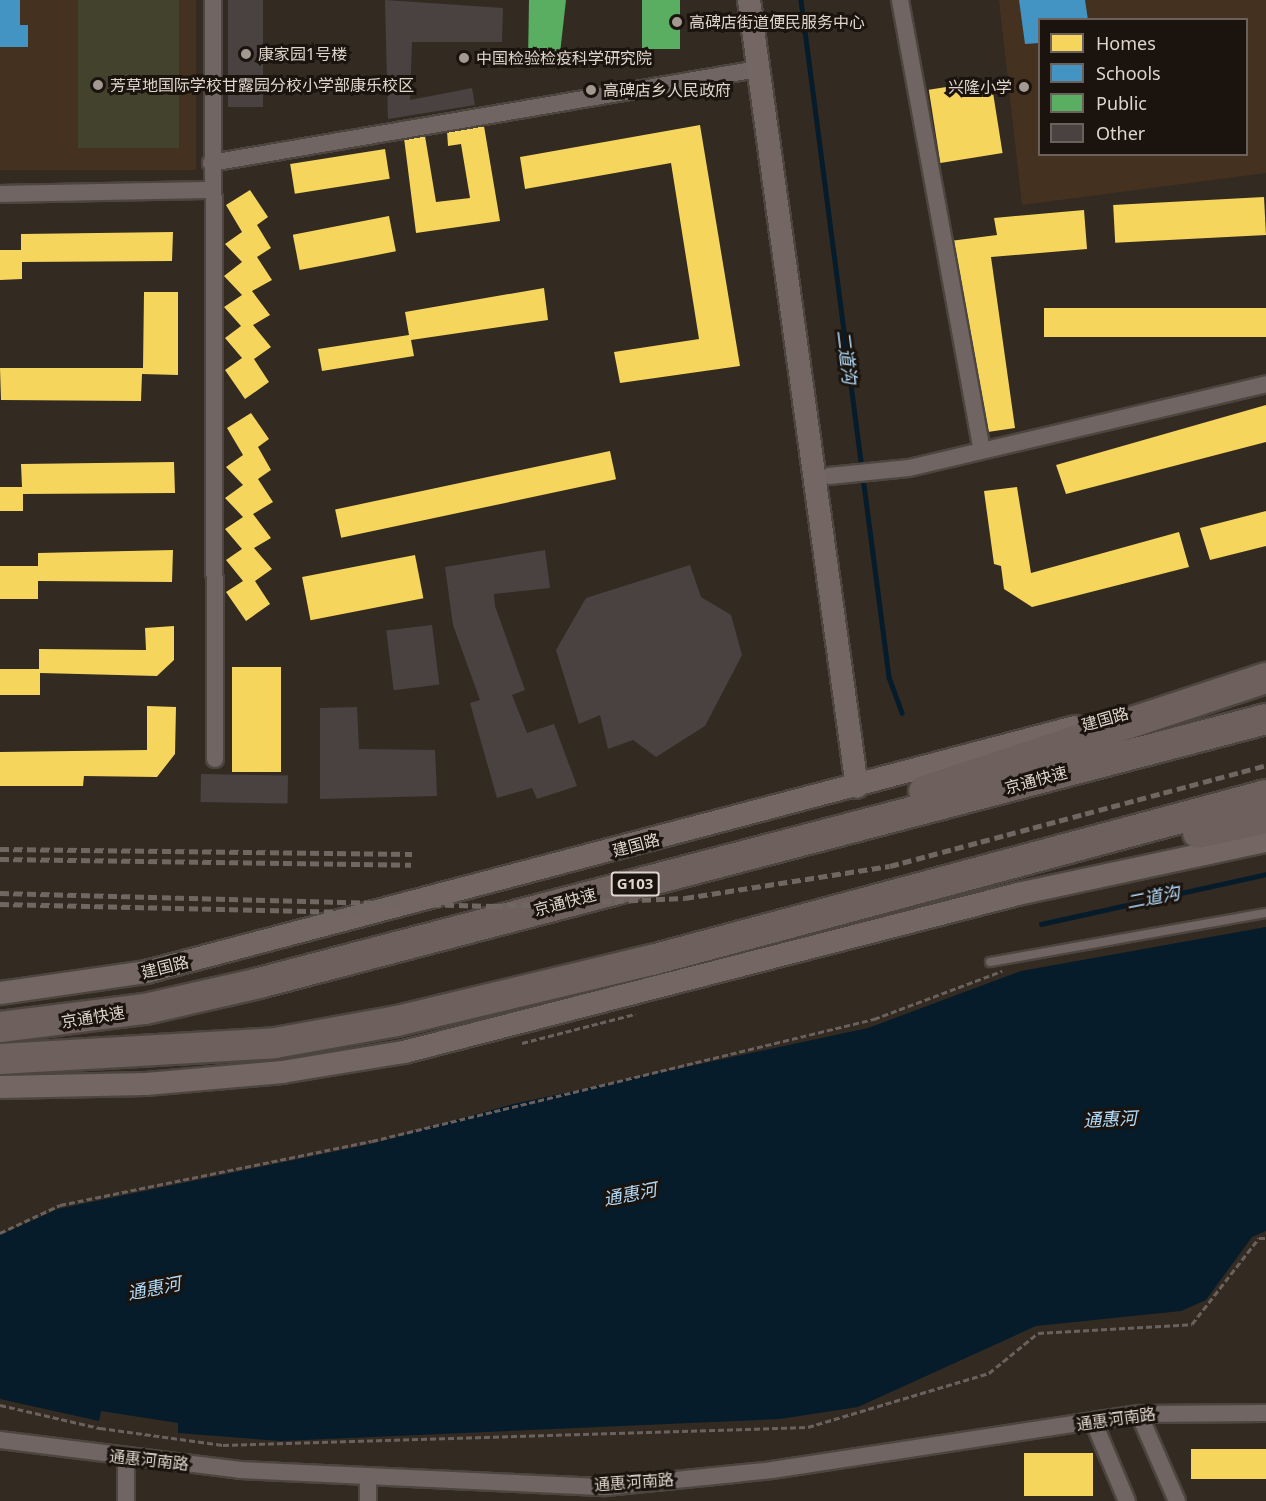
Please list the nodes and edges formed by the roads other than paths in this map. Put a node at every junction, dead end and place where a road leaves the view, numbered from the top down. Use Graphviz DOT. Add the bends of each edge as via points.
graph roads {
  1 [pos="213,0"];
  2 [pos="749,0"];
  3 [pos="764,0"];
  4 [pos="900,0"];
  5 [pos="758,69"];
  6 [pos="211,163"];
  7 [pos="211,190"];
  8 [pos="0,194"];
  9 [pos="1266,384"];
  10 [pos="982,450"];
  11 [pos="840,476"];
  12 [pos="1266,676"];
  13 [pos="1266,719"];
  14 [pos="215,759"];
  15 [pos="864,785"];
  16 [pos="1266,795"];
  17 [pos="1266,818"];
  18 [pos="806,840"];
  19 [pos="1266,841"];
  20 [pos="1017,860"];
  21 [pos="1266,913"];
  22 [pos="990,962"];
  23 [pos="0,993"];
  24 [pos="398,1022"];
  25 [pos="0,1027"];
  26 [pos="0,1059"];
  27 [pos="232,1076"];
  28 [pos="0,1088"];
  29 [pos="1266,1413"];
  30 [pos="1139,1414"];
  31 [pos="1094,1422"];
  32 [pos="0,1440"];
  33 [pos="126,1458"];
  34 [pos="368,1476"];
  35 [pos="606,1494"];
  36 [pos="126,1501"];
  37 [pos="368,1501"];
  38 [pos="1127,1501"];
  39 [pos="1177,1501"];
  1 -- 6 [label="street"];
  2 -- 5 [label="main road"];
  3 -- 11 [label="main road"];
  4 -- 10 [label="street"];
  5 -- 6 [label="street"];
  5 -- 15 [label="main road"];
  6 -- 7 [label="street"];
  7 -- 8 [label="street"];
  7 -- 14 [label="street"];
  9 -- 10 [label="street"];
  10 -- 11 [label="street" via="888,472"];
  11 -- 15 [label="main road"];
  12 -- 15 [label="main road, 建国路"];
  12 -- 18 [label="highway" via="946,782"];
  13 -- 18 [label="highway, 京通快速 / G103"];
  15 -- 23 [label="main road, 建国路" via="146,972"];
  16 -- 20 [label="highway"];
  17 -- 20 [label="highway" via="1176,838"];
  18 -- 25 [label="highway, 京通快速 / G103" via="259,983 145,1009"];
  19 -- 27 [label="main road" via="1018,894 514,1028 404,1052"];
  20 -- 24 [label="highway" via="652,960"];
  21 -- 22 [label="lane"];
  24 -- 26 [label="highway" via="275,1043"];
  24 -- 27 [label="main road"];
  27 -- 28 [label="main road"];
  29 -- 30 [label="street, 通惠河南路"];
  30 -- 31 [label="street, 通惠河南路"];
  30 -- 39 [label="street"];
  31 -- 35 [label="street, 通惠河南路"];
  31 -- 38 [label="street"];
  32 -- 33 [label="street, 通惠河南路"];
  33 -- 34 [label="street, 通惠河南路"];
  33 -- 36 [label="street"];
  34 -- 35 [label="street, 通惠河南路"];
  34 -- 37 [label="street"];
}
